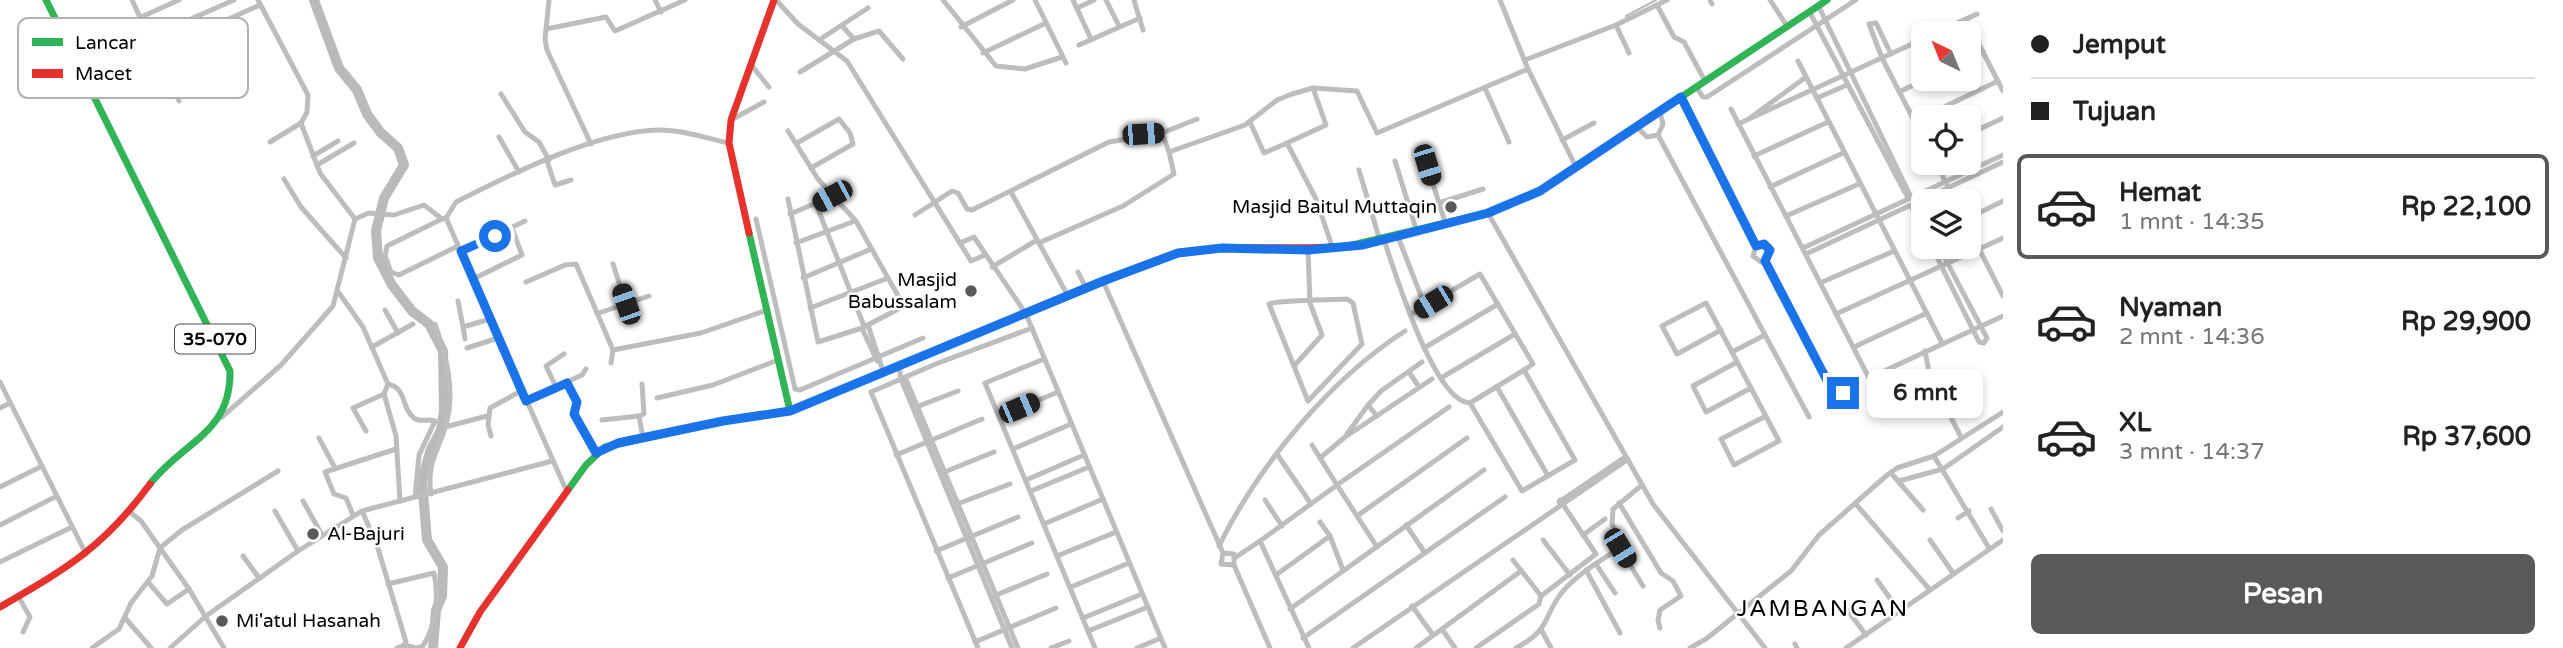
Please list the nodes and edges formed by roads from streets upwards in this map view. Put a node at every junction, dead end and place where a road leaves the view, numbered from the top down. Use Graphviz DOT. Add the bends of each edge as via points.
graph roads {
  1 [pos="46,0"];
  2 [pos="132,0"];
  3 [pos="179,0"];
  4 [pos="234,0"];
  5 [pos="549,0"];
  6 [pos="655,0"];
  7 [pos="685,0"];
  8 [pos="775,0"];
  9 [pos="943,0"];
  10 [pos="1013,0"];
  11 [pos="1035,0"];
  12 [pos="1073,0"];
  13 [pos="1094,0"];
  14 [pos="1106,0"];
  15 [pos="1134,0"];
  16 [pos="1500,0"];
  17 [pos="1667,0"];
  18 [pos="1770,0"];
  19 [pos="1827,0"];
  20 [pos="1856,0"];
  21 [pos="259,2"];
  22 [pos="1657,5"];
  23 [pos="1818,5"];
  24 [pos="868,8"];
  25 [pos="1077,8"];
  26 [pos="1809,11"];
  27 [pos="661,12"];
  28 [pos="1977,13"];
  29 [pos="55,18"];
  30 [pos="139,18"];
  31 [pos="193,18"];
  32 [pos="226,18"];
  33 [pos="1140,18"];
  34 [pos="1966,19"];
  35 [pos="1962,21"];
  36 [pos="1826,22"];
  37 [pos="1046,23"];
  38 [pos="1616,25"];
  39 [pos="842,26"];
  40 [pos="1119,26"];
  41 [pos="1787,26"];
  42 [pos="961,27"];
  43 [pos="1817,27"];
  44 [pos="546,29"];
  45 [pos="1143,30"];
  46 [pos="853,39"];
  47 [pos="819,40"];
  48 [pos="1091,40"];
  49 [pos="1079,45"];
  50 [pos="1911,45"];
  51 [pos="835,50"];
  52 [pos="1983,51"];
  53 [pos="983,53"];
  54 [pos="1629,53"];
  55 [pos="1891,54"];
  56 [pos="1062,57"];
  57 [pos="1882,58"];
  58 [pos="903,59"];
  59 [pos="1525,60"];
  60 [pos="1798,61"];
  61 [pos="1066,63"];
  62 [pos="752,66"];
  63 [pos="1528,69"];
  64 [pos="800,72"];
  65 [pos="1850,73"];
  66 [pos="1806,77"];
  67 [pos="1843,77"];
  68 [pos="1705,81"];
  69 [pos="1998,81"];
  70 [pos="1847,85"];
  71 [pos="1911,86"];
  72 [pos="769,87"];
  73 [pos="1696,87"];
  74 [pos="1485,89"];
  75 [pos="1314,90"];
  76 [pos="1813,90"];
  77 [pos="2003,91"];
  78 [pos="1899,92"];
  79 [pos="501,94"];
  80 [pos="1681,97"];
  81 [pos="95,98"];
  82 [pos="177,98"];
  83 [pos="1817,98"];
  84 [pos="179,102"];
  85 [pos="764,102"];
  86 [pos="1948,105"];
  87 [pos="1731,109"];
  88 [pos="1660,112"];
  89 [pos="1911,114"];
  90 [pos="1197,118"];
  91 [pos="1750,118"];
  92 [pos="2003,118"];
  93 [pos="731,120"];
  94 [pos="301,122"];
  95 [pos="1250,122"];
  96 [pos="1828,122"];
  97 [pos="1594,123"];
  98 [pos="1738,124"];
  99 [pos="1637,127"];
  100 [pos="1981,128"];
  101 [pos="788,131"];
  102 [pos="1162,133"];
  103 [pos="1658,135"];
  104 [pos="1882,136"];
  105 [pos="499,137"];
  106 [pos="1562,140"];
  107 [pos="1875,140"];
  108 [pos="338,141"];
  109 [pos="270,142"];
  110 [pos="1509,142"];
  111 [pos="354,143"];
  112 [pos="797,143"];
  113 [pos="1287,143"];
  114 [pos="591,144"];
  115 [pos="729,144"];
  116 [pos="1169,152"];
  117 [pos="1843,153"];
  118 [pos="2003,155"];
  119 [pos="313,156"];
  120 [pos="1754,156"];
  121 [pos="548,160"];
  122 [pos="1395,161"];
  123 [pos="2003,162"];
  124 [pos="317,165"];
  125 [pos="1427,165"];
  126 [pos="1576,167"];
  127 [pos="811,168"];
  128 [pos="1359,170"];
  129 [pos="519,172"];
  130 [pos="1942,175"];
  131 [pos="284,178"];
  132 [pos="571,180"];
  133 [pos="1859,184"];
  134 [pos="1946,184"];
  135 [pos="1770,187"];
  136 [pos="1483,188"];
  137 [pos="1936,189"];
  138 [pos="1949,189"];
  139 [pos="1011,192"];
  140 [pos="832,196"];
  141 [pos="788,199"];
  142 [pos="1911,199"];
  143 [pos="1911,199"];
  144 [pos="936,201"];
  145 [pos="1911,201"];
  146 [pos="2003,201"];
  147 [pos="1440,203"];
  148 [pos="816,204"];
  149 [pos="1981,212"];
  150 [pos="1488,213"];
  151 [pos="790,214"];
  152 [pos="915,215"];
  153 [pos="1786,216"];
  154 [pos="1877,217"];
  155 [pos="444,218"];
  156 [pos="355,219"];
  157 [pos="756,219"];
  158 [pos="525,221"];
  159 [pos="856,221"];
  160 [pos="1446,225"];
  161 [pos="512,228"];
  162 [pos="1417,232"];
  163 [pos="825,233"];
  164 [pos="1398,237"];
  165 [pos="2003,238"];
  166 [pos="1038,241"];
  167 [pos="1382,241"];
  168 [pos="796,243"];
  169 [pos="960,243"];
  170 [pos="1756,246"];
  171 [pos="1333,248"];
  172 [pos="1981,248"];
  173 [pos="460,249"];
  174 [pos="871,249"];
  175 [pos="1804,251"];
  176 [pos="1894,251"];
  177 [pos="1981,253"];
  178 [pos="1308,254"];
  179 [pos="985,255"];
  180 [pos="346,258"];
  181 [pos="1937,259"];
  182 [pos="1946,259"];
  183 [pos="1958,259"];
  184 [pos="1765,261"];
  185 [pos="837,263"];
  186 [pos="1949,263"];
  187 [pos="612,264"];
  188 [pos="992,267"];
  189 [pos="1941,267"];
  190 [pos="1078,272"];
  191 [pos="803,278"];
  192 [pos="887,278"];
  193 [pos="2003,278"];
  194 [pos="472,279"];
  195 [pos="1103,281"];
  196 [pos="1996,281"];
  197 [pos="527,282"];
  198 [pos="1910,282"];
  199 [pos="1821,283"];
  200 [pos="1085,285"];
  201 [pos="339,293"];
  202 [pos="849,293"];
  203 [pos="1434,293"];
  204 [pos="649,296"];
  205 [pos="1068,296"];
  206 [pos="2003,296"];
  207 [pos="458,300"];
  208 [pos="1310,303"];
  209 [pos="626,304"];
  210 [pos="1498,304"];
  211 [pos="810,308"];
  212 [pos="384,310"];
  213 [pos="767,310"];
  214 [pos="599,313"];
  215 [pos="1927,313"];
  216 [pos="1025,314"];
  217 [pos="1836,314"];
  218 [pos="1410,315"];
  219 [pos="2003,316"];
  220 [pos="490,319"];
  221 [pos="413,324"];
  222 [pos="435,324"];
  223 [pos="864,326"];
  224 [pos="463,327"];
  225 [pos="1981,327"];
  226 [pos="1032,328"];
  227 [pos="1721,330"];
  228 [pos="1974,330"];
  229 [pos="1405,331"];
  230 [pos="398,333"];
  231 [pos="1515,334"];
  232 [pos="1765,335"];
  233 [pos="465,338"];
  234 [pos="498,338"];
  235 [pos="923,338"];
  236 [pos="971,344"];
  237 [pos="1942,344"];
  238 [pos="372,347"];
  239 [pos="1854,347"];
  240 [pos="467,348"];
  241 [pos="1424,348"];
  242 [pos="613,350"];
  243 [pos="1925,351"];
  244 [pos="1732,352"];
  245 [pos="564,354"];
  246 [pos="935,358"];
  247 [pos="1044,359"];
  248 [pos="778,360"];
  249 [pos="1422,362"];
  250 [pos="1737,362"];
  251 [pos="611,363"];
  252 [pos="881,365"];
  253 [pos="1294,366"];
  254 [pos="586,369"];
  255 [pos="1524,370"];
  256 [pos="1409,372"];
  257 [pos="902,374"];
  258 [pos="1441,378"];
  259 [pos="1432,379"];
  260 [pos="0,382"];
  261 [pos="567,383"];
  262 [pos="985,383"];
  263 [pos="388,384"];
  264 [pos="642,384"];
  265 [pos="556,387"];
  266 [pos="976,387"];
  267 [pos="1419,387"];
  268 [pos="1497,387"];
  269 [pos="1751,388"];
  270 [pos="1832,390"];
  271 [pos="521,391"];
  272 [pos="958,391"];
  273 [pos="1058,392"];
  274 [pos="384,394"];
  275 [pos="657,398"];
  276 [pos="526,401"];
  277 [pos="1469,403"];
  278 [pos="10,404"];
  279 [pos="1368,405"];
  280 [pos="789,407"];
  281 [pos="919,407"];
  282 [pos="1449,407"];
  283 [pos="0,408"];
  284 [pos="2003,412"];
  285 [pos="1766,415"];
  286 [pos="487,416"];
  287 [pos="639,416"];
  288 [pos="1000,416"];
  289 [pos="1377,416"];
  290 [pos="1809,417"];
  291 [pos="221,418"];
  292 [pos="982,419"];
  293 [pos="602,420"];
  294 [pos="1071,424"];
  295 [pos="445,427"];
  296 [pos="2003,427"];
  297 [pos="1989,429"];
  298 [pos="366,431"];
  299 [pos="491,436"];
  300 [pos="1345,437"];
  301 [pos="319,438"];
  302 [pos="643,438"];
  303 [pos="1467,438"];
  304 [pos="1961,438"];
  305 [pos="930,440"];
  306 [pos="1312,445"];
  307 [pos="397,449"];
  308 [pos="1013,449"];
  309 [pos="994,452"];
  310 [pos="596,453"];
  311 [pos="1277,454"];
  312 [pos="895,455"];
  313 [pos="1084,455"];
  314 [pos="1320,458"];
  315 [pos="1626,458"];
  316 [pos="552,461"];
  317 [pos="1939,463"];
  318 [pos="42,466"];
  319 [pos="1089,467"];
  320 [pos="335,468"];
  321 [pos="1484,470"];
  322 [pos="278,471"];
  323 [pos="942,473"];
  324 [pos="1548,476"];
  325 [pos="1895,477"];
  326 [pos="1026,480"];
  327 [pos="1010,484"];
  328 [pos="1337,485"];
  329 [pos="1642,485"];
  330 [pos="0,486"];
  331 [pos="1031,491"];
  332 [pos="567,492"];
  333 [pos="429,494"];
  334 [pos="57,496"];
  335 [pos="416,497"];
  336 [pos="1505,497"];
  337 [pos="1103,499"];
  338 [pos="1265,500"];
  339 [pos="303,501"];
  340 [pos="400,501"];
  341 [pos="1560,503"];
  342 [pos="1619,503"];
  343 [pos="956,504"];
  344 [pos="1311,504"];
  345 [pos="1859,508"];
  346 [pos="1991,509"];
  347 [pos="275,510"];
  348 [pos="1923,510"];
  349 [pos="362,511"];
  350 [pos="1969,511"];
  351 [pos="130,512"];
  352 [pos="354,516"];
  353 [pos="1357,516"];
  354 [pos="1018,517"];
  355 [pos="1958,517"];
  356 [pos="1605,519"];
  357 [pos="1320,522"];
  358 [pos="1044,524"];
  359 [pos="0,525"];
  360 [pos="1406,525"];
  361 [pos="1282,526"];
  362 [pos="72,527"];
  363 [pos="2003,531"];
  364 [pos="1116,532"];
  365 [pos="322,535"];
  366 [pos="1583,535"];
  367 [pos="1330,536"];
  368 [pos="969,537"];
  369 [pos="1543,540"];
  370 [pos="1930,540"];
  371 [pos="2003,540"];
  372 [pos="1260,541"];
  373 [pos="1032,543"];
  374 [pos="159,546"];
  375 [pos="1219,546"];
  376 [pos="1377,547"];
  377 [pos="1620,548"];
  378 [pos="1989,548"];
  379 [pos="298,551"];
  380 [pos="936,551"];
  381 [pos="1223,553"];
  382 [pos="1425,553"];
  383 [pos="86,554"];
  384 [pos="243,556"];
  385 [pos="1058,556"];
  386 [pos="1236,557"];
  387 [pos="1513,559"];
  388 [pos="0,562"];
  389 [pos="1129,563"];
  390 [pos="1596,564"];
  391 [pos="980,565"];
  392 [pos="1234,565"];
  393 [pos="1343,570"];
  394 [pos="1586,570"];
  395 [pos="1521,571"];
  396 [pos="1953,573"];
  397 [pos="1047,574"];
  398 [pos="1276,575"];
  399 [pos="1570,575"];
  400 [pos="260,578"];
  401 [pos="948,579"];
  402 [pos="1877,580"];
  403 [pos="148,582"];
  404 [pos="388,584"];
  405 [pos="1643,586"];
  406 [pos="1071,587"];
  407 [pos="189,589"];
  408 [pos="1930,590"];
  409 [pos="1615,593"];
  410 [pos="1142,594"];
  411 [pos="18,596"];
  412 [pos="994,596"];
  413 [pos="1541,596"];
  414 [pos="1412,606"];
  415 [pos="0,607"];
  416 [pos="1148,607"];
  417 [pos="1845,607"];
  418 [pos="1056,608"];
  419 [pos="1290,609"];
  420 [pos="1899,611"];
  421 [pos="206,616"];
  422 [pos="1083,618"];
  423 [pos="126,619"];
  424 [pos="1741,619"];
  425 [pos="1008,628"];
  426 [pos="1660,628"];
  427 [pos="1442,629"];
  428 [pos="1088,631"];
  429 [pos="1542,631"];
  430 [pos="23,632"];
  431 [pos="1619,633"];
  432 [pos="1433,635"];
  433 [pos="1866,635"];
  434 [pos="1161,638"];
  435 [pos="1303,638"];
  436 [pos="1069,641"];
  437 [pos="404,645"];
  438 [pos="976,645"];
  439 [pos="1425,645"];
  440 [pos="92,648"];
  441 [pos="151,648"];
  442 [pos="170,648"];
  443 [pos="224,648"];
  444 [pos="397,648"];
  445 [pos="416,648"];
  446 [pos="460,648"];
  447 [pos="1012,648"];
  448 [pos="1018,648"];
  449 [pos="1051,648"];
  450 [pos="1096,648"];
  451 [pos="1137,648"];
  452 [pos="1165,648"];
  453 [pos="1270,648"];
  454 [pos="1309,648"];
  455 [pos="1353,648"];
  456 [pos="1416,648"];
  457 [pos="1455,648"];
  458 [pos="1476,648"];
  459 [pos="1516,648"];
  460 [pos="1551,648"];
  461 [pos="1690,648"];
  462 [pos="1765,648"];
  463 [pos="1846,648"];
  1 -- 29 [label="street, 35-070"];
  2 -- 30 [label="street"];
  3 -- 30 [label="street"];
  4 -- 31 [label="street"];
  5 -- 44 [label="street"];
  6 -- 27 [label="street"];
  7 -- 27 [label="street"];
  8 -- 47 [label="street"];
  8 -- 62 [label="street"];
  9 -- 42 [label="street"];
  10 -- 42 [label="street"];
  11 -- 37 [label="street"];
  12 -- 25 [label="street"];
  13 -- 25 [label="street"];
  14 -- 40 [label="street"];
  15 -- 33 [label="street"];
  16 -- 59 [label="street"];
  17 -- 22 [label="street"];
  18 -- 41 [label="street"];
  19 -- 23 [label="street"];
  20 -- 36 [label="street"];
  21 -- 32 [label="street"];
  21 -- 94 [label="street" via="308,95"];
  22 -- 38 [label="street"];
  22 -- 68 [label="street"];
  23 -- 26 [label="street"];
  23 -- 36 [label="street"];
  24 -- 39 [label="street"];
  25 -- 48 [label="street"];
  26 -- 41 [label="street"];
  26 -- 43 [label="street"];
  27 -- 44 [label="street" via="615,31 606,17"];
  28 -- 34 [label="street"];
  33 -- 40 [label="street"];
  33 -- 45 [label="street"];
  34 -- 35 [label="street"];
  34 -- 52 [label="street"];
  36 -- 43 [label="street"];
  36 -- 65 [label="street"];
  37 -- 53 [label="street"];
  37 -- 56 [label="street"];
  38 -- 54 [label="street"];
  38 -- 59 [label="street"];
  39 -- 46 [label="street"];
  39 -- 47 [label="street"];
  40 -- 48 [label="street"];
  41 -- 68 [label="street"];
  42 -- 53 [label="street"];
  43 -- 67 [label="street"];
  43 -- 73 [label="street" via="1706,98"];
  44 -- 114 [label="street" via="552,66"];
  46 -- 51 [label="street"];
  46 -- 58 [label="street" via="879,31"];
  47 -- 51 [label="street"];
  48 -- 49 [label="street"];
  50 -- 55 [label="street"];
  51 -- 64 [label="street"];
  51 -- 144 [label="street" via="847,61"];
  52 -- 69 [label="street"];
  53 -- 56 [label="street" via="996,66 1009,69 1025,69"];
  55 -- 57 [label="street"];
  55 -- 57 [label="street" via="1873,22 1868,26"];
  56 -- 61 [label="street"];
  57 -- 65 [label="street"];
  57 -- 78 [label="street"];
  59 -- 63 [label="street"];
  60 -- 66 [label="street"];
  62 -- 72 [label="street"];
  62 -- 93 [label="street"];
  63 -- 74 [label="street"];
  63 -- 106 [label="street"];
  65 -- 67 [label="street"];
  65 -- 104 [label="street"];
  66 -- 76 [label="street"];
  66 -- 91 [label="street"];
  67 -- 70 [label="street"];
  67 -- 76 [label="street"];
  68 -- 73 [label="street"];
  69 -- 77 [label="street"];
  69 -- 86 [label="street"];
  70 -- 83 [label="street"];
  70 -- 107 [label="street"];
  71 -- 78 [label="street"];
  73 -- 80 [label="street"];
  74 -- 75 [label="street" via="1377,133 1357,91"];
  74 -- 110 [label="street"];
  75 -- 95 [label="street" via="1277,100"];
  75 -- 113 [label="street" via="1326,125"];
  76 -- 83 [label="street"];
  76 -- 91 [label="street"];
  78 -- 89 [label="street"];
  79 -- 121 [label="street"];
  80 -- 88 [label="street"];
  80 -- 170 [label="street"];
  81 -- 291 [label="street, 35-070" via="230,371 228,404"];
  82 -- 84 [label="street"];
  83 -- 96 [label="street"];
  85 -- 93 [label="street"];
  87 -- 98 [label="street"];
  88 -- 99 [label="street"];
  88 -- 103 [label="street" via="1663,124"];
  90 -- 102 [label="street"];
  91 -- 98 [label="street"];
  92 -- 100 [label="street"];
  93 -- 115 [label="street"];
  94 -- 109 [label="street"];
  94 -- 119 [label="street"];
  95 -- 113 [label="street" via="1266,153"];
  95 -- 116 [label="street"];
  96 -- 117 [label="street"];
  96 -- 120 [label="street"];
  97 -- 106 [label="street"];
  98 -- 120 [label="street"];
  99 -- 103 [label="street" via="1647,137"];
  99 -- 126 [label="street"];
  101 -- 112 [label="street"];
  102 -- 116 [label="street"];
  102 -- 139 [label="street" via="1109,142"];
  103 -- 232 [label="street"];
  104 -- 107 [label="street"];
  104 -- 142 [label="street"];
  105 -- 129 [label="street"];
  106 -- 126 [label="street"];
  107 -- 143 [label="street"];
  108 -- 119 [label="street"];
  111 -- 124 [label="street"];
  112 -- 127 [label="street"];
  112 -- 127 [label="street" via="839,119 850,133 853,144"];
  113 -- 171 [label="street" via="1308,181"];
  114 -- 115 [label="street" via="662,130"];
  114 -- 121 [label="street"];
  115 -- 213 [label="street"];
  116 -- 166 [label="street" via="1174,174 1123,206"];
  117 -- 133 [label="street"];
  117 -- 135 [label="street"];
  118 -- 134 [label="street"];
  119 -- 124 [label="street"];
  120 -- 135 [label="street"];
  121 -- 129 [label="street"];
  121 -- 132 [label="street" via="555,185"];
  122 -- 162 [label="street"];
  123 -- 134 [label="street"];
  124 -- 156 [label="street"];
  125 -- 147 [label="street"];
  126 -- 150 [label="street" via="1540,191"];
  127 -- 140 [label="street"];
  128 -- 167 [label="street"];
  129 -- 155 [label="street" via="456,202"];
  130 -- 134 [label="street"];
  131 -- 180 [label="street" via="301,206"];
  133 -- 153 [label="street"];
  133 -- 154 [label="street"];
  134 -- 137 [label="street"];
  134 -- 138 [label="street"];
  135 -- 153 [label="street"];
  136 -- 147 [label="street"];
  139 -- 144 [label="street" via="972,210 956,191"];
  139 -- 166 [label="street"];
  140 -- 148 [label="street"];
  140 -- 159 [label="street"];
  141 -- 151 [label="street"];
  144 -- 152 [label="street"];
  144 -- 169 [label="street"];
  145 -- 154 [label="street"];
  146 -- 149 [label="street"];
  147 -- 160 [label="street"];
  148 -- 151 [label="street"];
  148 -- 163 [label="street"];
  150 -- 160 [label="street"];
  150 -- 315 [label="street"];
  151 -- 168 [label="street"];
  153 -- 175 [label="street"];
  154 -- 175 [label="street"];
  154 -- 176 [label="street"];
  155 -- 156 [label="street" via="424,205 394,215 369,213"];
  155 -- 173 [label="street"];
  155 -- 173 [label="street" via="387,246 391,272 399,275"];
  156 -- 180 [label="street"];
  157 -- 252 [label="street" via="795,389"];
  158 -- 161 [label="street"];
  159 -- 163 [label="street"];
  159 -- 174 [label="street"];
  160 -- 162 [label="street"];
  161 -- 173 [label="street"];
  161 -- 194 [label="street" via="522,255"];
  162 -- 164 [label="street"];
  163 -- 168 [label="street"];
  163 -- 185 [label="street"];
  164 -- 167 [label="street"];
  164 -- 203 [label="street" via="1423,301"];
  165 -- 172 [label="street"];
  166 -- 188 [label="street"];
  166 -- 205 [label="street"];
  167 -- 171 [label="street"];
  167 -- 218 [label="street"];
  168 -- 191 [label="street"];
  169 -- 179 [label="street" via="973,236"];
  169 -- 179 [label="street" via="972,262"];
  170 -- 184 [label="street" via="1753,256"];
  170 -- 184 [label="street" via="1764,244 1770,250"];
  171 -- 178 [label="street"];
  173 -- 194 [label="street"];
  174 -- 185 [label="street"];
  174 -- 192 [label="street"];
  175 -- 199 [label="street"];
  176 -- 198 [label="street"];
  176 -- 199 [label="street"];
  177 -- 196 [label="street"];
  178 -- 195 [label="street" via="1222,248 1192,251"];
  178 -- 208 [label="street"];
  179 -- 188 [label="street"];
  180 -- 201 [label="street"];
  181 -- 189 [label="street"];
  182 -- 186 [label="street"];
  183 -- 186 [label="street"];
  184 -- 270 [label="street"];
  185 -- 191 [label="street"];
  185 -- 202 [label="street"];
  186 -- 189 [label="street"];
  186 -- 225 [label="street"];
  187 -- 209 [label="street"];
  188 -- 216 [label="street"];
  189 -- 198 [label="street"];
  189 -- 228 [label="street"];
  190 -- 200 [label="street"];
  191 -- 211 [label="street"];
  192 -- 202 [label="street"];
  192 -- 223 [label="street" via="904,306"];
  193 -- 196 [label="street"];
  194 -- 220 [label="street"];
  195 -- 200 [label="street"];
  195 -- 375 [label="street"];
  196 -- 206 [label="street"];
  197 -- 214 [label="street" via="576,264"];
  198 -- 215 [label="street"];
  198 -- 217 [label="street"];
  199 -- 217 [label="street"];
  200 -- 205 [label="street"];
  201 -- 238 [label="street"];
  201 -- 291 [label="street" via="323,320 281,365"];
  202 -- 211 [label="street"];
  202 -- 223 [label="street"];
  204 -- 209 [label="street"];
  205 -- 216 [label="street"];
  207 -- 224 [label="street"];
  208 -- 253 [label="street" via="1322,335"];
  208 -- 253 [label="street" via="1269,304"];
  208 -- 253 [label="street" via="1350,300 1363,342 1311,402"];
  209 -- 214 [label="street"];
  210 -- 218 [label="street" via="1480,274"];
  210 -- 231 [label="street"];
  210 -- 241 [label="street"];
  211 -- 223 [label="street" via="818,342"];
  212 -- 230 [label="street"];
  213 -- 242 [label="street" via="701,333"];
  213 -- 248 [label="street"];
  214 -- 242 [label="street"];
  215 -- 237 [label="street"];
  215 -- 239 [label="street"];
  216 -- 226 [label="street"];
  216 -- 236 [label="street"];
  217 -- 239 [label="street"];
  218 -- 241 [label="street"];
  219 -- 225 [label="street"];
  220 -- 224 [label="street"];
  220 -- 234 [label="street"];
  221 -- 230 [label="street"];
  222 -- 295 [label="street" via="448,368 450,398"];
  223 -- 252 [label="street"];
  224 -- 233 [label="street"];
  225 -- 228 [label="street"];
  225 -- 228 [label="street" via="1988,339 1984,343"];
  226 -- 236 [label="street"];
  226 -- 247 [label="street"];
  227 -- 227 [label="street" via="1706,303 1662,326 1677,354"];
  227 -- 244 [label="street"];
  228 -- 237 [label="street"];
  229 -- 311 [label="street" via="1350,371"];
  230 -- 238 [label="street"];
  231 -- 255 [label="street" via="1533,364"];
  231 -- 258 [label="street"];
  232 -- 244 [label="street"];
  232 -- 290 [label="street"];
  234 -- 240 [label="street"];
  234 -- 271 [label="street"];
  235 -- 252 [label="street"];
  236 -- 246 [label="street"];
  236 -- 246 [label="street"];
  237 -- 243 [label="street"];
  238 -- 263 [label="street"];
  239 -- 243 [label="street" via="1870,378"];
  241 -- 258 [label="street"];
  242 -- 251 [label="street"];
  243 -- 304 [label="street" via="1930,377"];
  244 -- 250 [label="street"];
  245 -- 265 [label="street" via="546,366"];
  246 -- 257 [label="street"];
  246 -- 257 [label="street"];
  247 -- 262 [label="street"];
  247 -- 273 [label="street"];
  248 -- 275 [label="street" via="712,385"];
  248 -- 280 [label="street"];
  249 -- 256 [label="street"];
  250 -- 269 [label="street"];
  250 -- 269 [label="street" via="1692,386 1706,412"];
  252 -- 257 [label="street"];
  252 -- 280 [label="street"];
  254 -- 261 [label="street"];
  255 -- 268 [label="street"];
  255 -- 324 [label="street" via="1575,460"];
  256 -- 267 [label="street"];
  256 -- 279 [label="street"];
  257 -- 281 [label="street"];
  257 -- 305 [label="street"];
  257 -- 312 [label="street" via="871,393"];
  258 -- 277 [label="street" via="1454,397"];
  259 -- 267 [label="street"];
  260 -- 278 [label="street"];
  261 -- 265 [label="street"];
  261 -- 310 [label="street" via="577,402 574,414"];
  262 -- 266 [label="street"];
  262 -- 288 [label="street"];
  263 -- 274 [label="street"];
  263 -- 335 [label="street" via="401,391 412,417 435,421 419,455"];
  264 -- 287 [label="street" via="644,414"];
  265 -- 276 [label="street"];
  267 -- 289 [label="street"];
  268 -- 277 [label="street"];
  268 -- 324 [label="street"];
  269 -- 285 [label="street"];
  271 -- 276 [label="street"];
  271 -- 286 [label="street" via="494,405"];
  272 -- 281 [label="street"];
  273 -- 288 [label="street"];
  273 -- 294 [label="street"];
  274 -- 298 [label="street" via="353,408"];
  274 -- 307 [label="street"];
  276 -- 316 [label="street"];
  277 -- 324 [label="street" via="1522,491"];
  278 -- 283 [label="street"];
  278 -- 318 [label="street"];
  279 -- 289 [label="street"];
  279 -- 300 [label="street"];
  280 -- 302 [label="street"];
  281 -- 305 [label="street"];
  282 -- 328 [label="street"];
  284 -- 297 [label="street"];
  285 -- 285 [label="street" via="1721,439 1734,465 1779,441"];
  286 -- 295 [label="street"];
  286 -- 299 [label="street"];
  287 -- 293 [label="street"];
  287 -- 302 [label="street"];
  288 -- 308 [label="street"];
  289 -- 300 [label="street"];
  291 -- 351 [label="street" via="167,464"];
  292 -- 305 [label="street"];
  294 -- 308 [label="street"];
  294 -- 313 [label="street"];
  295 -- 333 [label="street" via="430,463"];
  296 -- 297 [label="street"];
  297 -- 304 [label="street"];
  297 -- 317 [label="street"];
  300 -- 314 [label="street"];
  301 -- 320 [label="street"];
  302 -- 310 [label="street"];
  303 -- 353 [label="street"];
  304 -- 317 [label="street"];
  305 -- 312 [label="street"];
  305 -- 323 [label="street"];
  306 -- 314 [label="street"];
  307 -- 320 [label="street"];
  307 -- 340 [label="street"];
  308 -- 326 [label="street"];
  309 -- 323 [label="street"];
  310 -- 332 [label="street"];
  311 -- 344 [label="street"];
  311 -- 375 [label="street" via="1251,486"];
  312 -- 380 [label="street"];
  313 -- 319 [label="street"];
  313 -- 326 [label="street"];
  314 -- 328 [label="street"];
  315 -- 329 [label="street"];
  315 -- 341 [label="street"];
  316 -- 332 [label="street"];
  316 -- 333 [label="street"];
  317 -- 325 [label="street"];
  317 -- 325 [label="street"];
  317 -- 350 [label="street"];
  318 -- 330 [label="street"];
  318 -- 334 [label="street"];
  319 -- 331 [label="street"];
  319 -- 337 [label="street"];
  320 -- 352 [label="street" via="325,474 334,494 345,498"];
  321 -- 360 [label="street"];
  322 -- 374 [label="street"];
  323 -- 343 [label="street"];
  325 -- 345 [label="street"];
  325 -- 348 [label="street"];
  326 -- 331 [label="street"];
  327 -- 343 [label="street"];
  328 -- 344 [label="street"];
  328 -- 353 [label="street"];
  329 -- 342 [label="street"];
  329 -- 424 [label="street"];
  331 -- 358 [label="street"];
  332 -- 446 [label="street" via="480,612"];
  333 -- 335 [label="street"];
  334 -- 359 [label="street"];
  334 -- 362 [label="street"];
  335 -- 340 [label="street"];
  336 -- 382 [label="street"];
  337 -- 358 [label="street"];
  337 -- 364 [label="street"];
  338 -- 361 [label="street"];
  339 -- 365 [label="street"];
  340 -- 349 [label="street"];
  341 -- 366 [label="street"];
  341 -- 414 [label="street"];
  342 -- 377 [label="street" via="1612,518"];
  342 -- 426 [label="street" via="1661,573 1674,581 1681,596 1660,610"];
  343 -- 368 [label="street"];
  344 -- 361 [label="street"];
  345 -- 408 [label="street"];
  345 -- 424 [label="street" via="1819,535 1791,571"];
  346 -- 363 [label="street"];
  347 -- 379 [label="street"];
  349 -- 352 [label="street"];
  349 -- 404 [label="street"];
  350 -- 355 [label="street"];
  350 -- 378 [label="street"];
  351 -- 374 [label="street"];
  351 -- 383 [label="street"];
  352 -- 365 [label="street"];
  353 -- 376 [label="street"];
  354 -- 368 [label="street"];
  356 -- 366 [label="street"];
  357 -- 367 [label="street"];
  358 -- 385 [label="street"];
  360 -- 376 [label="street"];
  360 -- 382 [label="street"];
  361 -- 372 [label="street"];
  362 -- 383 [label="street"];
  362 -- 388 [label="street"];
  364 -- 385 [label="street"];
  364 -- 389 [label="street"];
  365 -- 379 [label="street"];
  366 -- 399 [label="street" via="1596,554"];
  367 -- 393 [label="street"];
  367 -- 398 [label="street"];
  368 -- 380 [label="street"];
  368 -- 391 [label="street"];
  369 -- 399 [label="street"];
  370 -- 396 [label="street"];
  371 -- 378 [label="street"];
  372 -- 386 [label="street"];
  372 -- 398 [label="street"];
  373 -- 391 [label="street"];
  374 -- 403 [label="street"];
  374 -- 407 [label="street"];
  375 -- 381 [label="street"];
  376 -- 393 [label="street"];
  377 -- 390 [label="street"];
  377 -- 405 [label="street"];
  378 -- 396 [label="street"];
  379 -- 400 [label="street"];
  380 -- 401 [label="street"];
  381 -- 386 [label="street" via="1230,551"];
  381 -- 392 [label="street" via="1222,564"];
  382 -- 435 [label="street"];
  383 -- 411 [label="street"];
  384 -- 400 [label="street"];
  385 -- 406 [label="street"];
  386 -- 392 [label="street"];
  387 -- 395 [label="street"];
  389 -- 406 [label="street"];
  389 -- 410 [label="street"];
  390 -- 394 [label="street"];
  390 -- 409 [label="street"];
  391 -- 401 [label="street"];
  391 -- 412 [label="street"];
  392 -- 453 [label="street"];
  393 -- 419 [label="street"];
  394 -- 429 [label="street" via="1562,592"];
  394 -- 431 [label="street"];
  395 -- 413 [label="street"];
  395 -- 427 [label="street"];
  396 -- 408 [label="street"];
  397 -- 412 [label="street"];
  398 -- 419 [label="street"];
  399 -- 413 [label="street"];
  400 -- 421 [label="street"];
  401 -- 438 [label="street"];
  402 -- 420 [label="street"];
  403 -- 407 [label="street" via="167,604"];
  403 -- 423 [label="street" via="131,603"];
  404 -- 437 [label="street"];
  404 -- 445 [label="street" via="434,573 438,594 430,628 423,646"];
  406 -- 422 [label="street"];
  407 -- 421 [label="street"];
  408 -- 420 [label="street"];
  410 -- 416 [label="street"];
  410 -- 422 [label="street"];
  411 -- 415 [label="street"];
  411 -- 430 [label="street" via="30,617"];
  412 -- 425 [label="street"];
  413 -- 458 [label="street" via="1536,607"];
  414 -- 432 [label="street"];
  414 -- 455 [label="street"];
  416 -- 428 [label="street"];
  416 -- 434 [label="street"];
  417 -- 433 [label="street"];
  418 -- 425 [label="street"];
  419 -- 435 [label="street"];
  420 -- 433 [label="street"];
  421 -- 442 [label="street"];
  421 -- 443 [label="street"];
  422 -- 428 [label="street"];
  423 -- 440 [label="street" via="113,636"];
  423 -- 441 [label="street"];
  424 -- 461 [label="street"];
  424 -- 462 [label="street"];
  425 -- 438 [label="street"];
  425 -- 447 [label="street"];
  425 -- 448 [label="street"];
  427 -- 432 [label="street"];
  427 -- 457 [label="street"];
  428 -- 450 [label="street"];
  429 -- 459 [label="street"];
  429 -- 460 [label="street"];
  432 -- 439 [label="street"];
  433 -- 463 [label="street"];
  434 -- 451 [label="street"];
  434 -- 452 [label="street"];
  435 -- 454 [label="street"];
  436 -- 449 [label="street"];
  437 -- 444 [label="street"];
  437 -- 445 [label="street"];
  439 -- 456 [label="street"];
}
